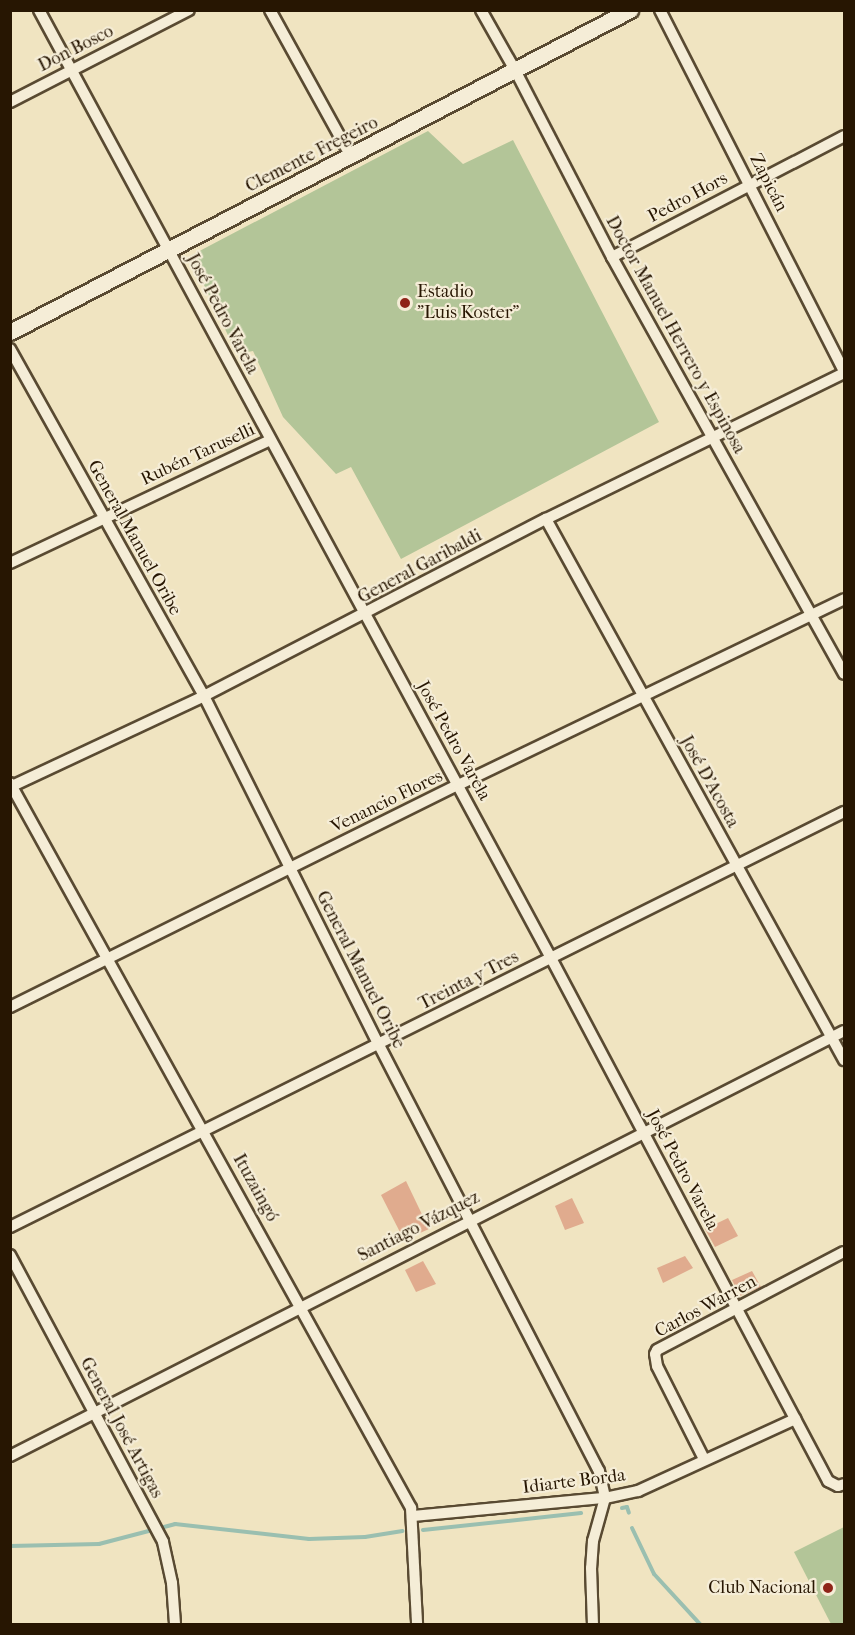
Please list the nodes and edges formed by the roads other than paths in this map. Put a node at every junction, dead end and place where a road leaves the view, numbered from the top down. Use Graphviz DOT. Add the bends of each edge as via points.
graph roads {
  1 [pos="39,10"];
  2 [pos="189,10"];
  3 [pos="270,10"];
  4 [pos="481,10"];
  5 [pos="630,10"];
  6 [pos="660,10"];
  7 [pos="71,70"];
  8 [pos="515,70"];
  9 [pos="10,102"];
  10 [pos="844,136"];
  11 [pos="351,157"];
  12 [pos="750,184"];
  13 [pos="170,250"];
  14 [pos="612,257"];
  15 [pos="10,332"];
  16 [pos="10,349"];
  17 [pos="844,372"];
  18 [pos="713,437"];
  19 [pos="270,440"];
  20 [pos="102,517"];
  21 [pos="546,519"];
  22 [pos="10,563"];
  23 [pos="844,599"];
  24 [pos="811,614"];
  25 [pos="365,615"];
  26 [pos="844,674"];
  27 [pos="643,695"];
  28 [pos="204,696"];
  29 [pos="458,785"];
  30 [pos="11,786"];
  31 [pos="844,812"];
  32 [pos="736,866"];
  33 [pos="290,869"];
  34 [pos="108,958"];
  35 [pos="551,958"];
  36 [pos="10,1007"];
  37 [pos="844,1031"];
  38 [pos="832,1038"];
  39 [pos="379,1045"];
  40 [pos="844,1059"];
  41 [pos="205,1131"];
  42 [pos="645,1135"];
  43 [pos="469,1220"];
  44 [pos="10,1227"];
  45 [pos="844,1252"];
  46 [pos="10,1255"];
  47 [pos="301,1306"];
  48 [pos="738,1309"];
  49 [pos="95,1413"];
  50 [pos="795,1419"];
  51 [pos="10,1456"];
  52 [pos="704,1459"];
  53 [pos="841,1485"];
  54 [pos="605,1498"];
  55 [pos="413,1516"];
  56 [pos="175,1624"];
  57 [pos="417,1624"];
  58 [pos="593,1624"];
  1 -- 7 [label="street, José Pedro Varela"];
  2 -- 7 [label="street, Don Bosco"];
  3 -- 11 [label="street"];
  4 -- 8 [label="street, Doctor Manuel Herrero y Espinosa"];
  5 -- 8 [label="street, Clemente Fregeiro"];
  6 -- 12 [label="street, Zapicán"];
  7 -- 9 [label="street, Don Bosco"];
  7 -- 13 [label="street, José Pedro Varela"];
  8 -- 11 [label="street, Clemente Fregeiro"];
  8 -- 14 [label="street, Doctor Manuel Herrero y Espinosa"];
  10 -- 12 [label="street, Pedro Hors"];
  11 -- 13 [label="street, Clemente Fregeiro"];
  12 -- 14 [label="street, Pedro Hors"];
  12 -- 17 [label="street, Zapicán"];
  13 -- 15 [label="street, Clemente Fregeiro"];
  13 -- 19 [label="street, José Pedro Varela"];
  14 -- 18 [label="street, Doctor Manuel Herrero y Espinosa"];
  16 -- 20 [label="street, General Manuel Oribe"];
  17 -- 18 [label="street, General Garibaldi"];
  18 -- 21 [label="street, General Garibaldi"];
  18 -- 24 [label="street, Doctor Manuel Herrero y Espinosa"];
  19 -- 20 [label="street, Rubén Taruselli"];
  19 -- 25 [label="street, José Pedro Varela"];
  20 -- 22 [label="street, Rubén Taruselli"];
  20 -- 28 [label="street, General Manuel Oribe"];
  21 -- 25 [label="street, General Garibaldi"];
  21 -- 27 [label="street, José D'Acosta"];
  23 -- 24 [label="street, Venancio Flores"];
  24 -- 26 [label="street, Doctor Manuel Herrero y Espinosa"];
  24 -- 27 [label="street, Venancio Flores"];
  25 -- 28 [label="street, General Garibaldi"];
  25 -- 29 [label="street, José Pedro Varela"];
  27 -- 29 [label="street, Venancio Flores"];
  27 -- 32 [label="street, José D'Acosta"];
  28 -- 30 [label="street, General Garibaldi"];
  28 -- 33 [label="street, General Manuel Oribe"];
  29 -- 33 [label="street, Venancio Flores"];
  29 -- 35 [label="street, José Pedro Varela"];
  30 -- 34 [label="street, Ituzaingó"];
  31 -- 32 [label="street, Treinta y Tres"];
  32 -- 35 [label="street, Treinta y Tres"];
  32 -- 38 [label="street, José D'Acosta"];
  33 -- 34 [label="street, Venancio Flores"];
  33 -- 39 [label="street, General Manuel Oribe"];
  34 -- 36 [label="street, Venancio Flores"];
  34 -- 41 [label="street, Ituzaingó"];
  35 -- 39 [label="street, Treinta y Tres"];
  35 -- 42 [label="street, José Pedro Varela"];
  37 -- 38 [label="street, Santiago Vázquez"];
  38 -- 40 [label="street, José D'Acosta"];
  38 -- 42 [label="street, Santiago Vázquez"];
  39 -- 41 [label="street, Treinta y Tres"];
  39 -- 43 [label="street, General Manuel Oribe"];
  41 -- 44 [label="street, Treinta y Tres"];
  41 -- 47 [label="street, Ituzaingó"];
  42 -- 43 [label="street, Santiago Vázquez"];
  42 -- 48 [label="street, José Pedro Varela"];
  43 -- 47 [label="street, Santiago Vázquez"];
  43 -- 54 [label="street, General Manuel Oribe" via="599,1471"];
  45 -- 48 [label="street, Carlos Warren"];
  46 -- 49 [label="street, General José Artigas"];
  47 -- 49 [label="street, Santiago Vázquez"];
  47 -- 55 [label="street, Ituzaingó"];
  48 -- 50 [label="street, José Pedro Varela"];
  48 -- 52 [label="street, Carlos Warren" via="661,1346 655,1354"];
  49 -- 51 [label="street, Santiago Vázquez"];
  49 -- 56 [label="street, General José Artigas" via="163,1542"];
  50 -- 52 [label="street, Idiarte Borda"];
  50 -- 53 [label="street, José Pedro Varela" via="828,1481"];
  52 -- 54 [label="street, Idiarte Borda" via="638,1491"];
  54 -- 55 [label="street, Idiarte Borda"];
  54 -- 58 [label="street, General Manuel Oribe" via="593,1541"];
  55 -- 57 [label="street, Ituzaingó"];
}
